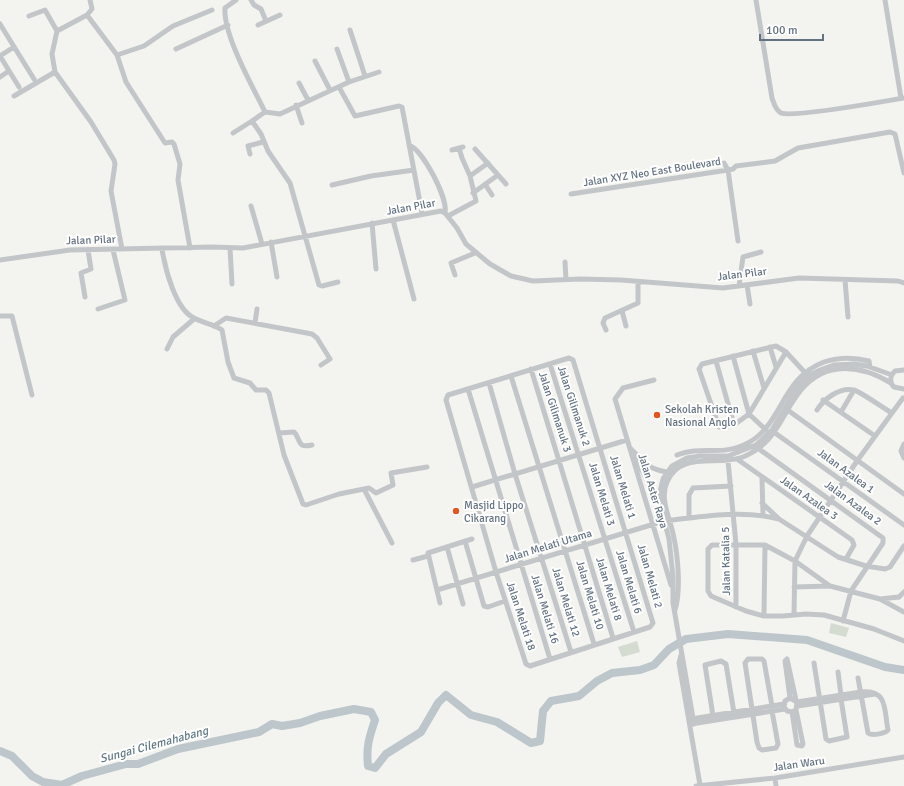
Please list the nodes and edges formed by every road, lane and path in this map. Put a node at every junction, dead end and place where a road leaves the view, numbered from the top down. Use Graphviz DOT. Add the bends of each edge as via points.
graph roads {
  1 [pos="90,0"];
  2 [pos="236,0"];
  3 [pos="251,0"];
  4 [pos="756,0"];
  5 [pos="885,0"];
  6 [pos="212,10"];
  7 [pos="87,15"];
  8 [pos="280,15"];
  9 [pos="29,16"];
  10 [pos="266,21"];
  11 [pos="0,24"];
  12 [pos="228,25"];
  13 [pos="258,25"];
  14 [pos="350,30"];
  15 [pos="58,31"];
  16 [pos="14,47"];
  17 [pos="337,48"];
  18 [pos="176,49"];
  19 [pos="117,55"];
  20 [pos="0,56"];
  21 [pos="315,61"];
  22 [pos="9,71"];
  23 [pos="55,72"];
  24 [pos="379,72"];
  25 [pos="365,76"];
  26 [pos="0,77"];
  27 [pos="34,79"];
  28 [pos="349,82"];
  29 [pos="299,83"];
  30 [pos="19,87"];
  31 [pos="338,87"];
  32 [pos="330,90"];
  33 [pos="14,96"];
  34 [pos="903,98"];
  35 [pos="308,100"];
  36 [pos="296,105"];
  37 [pos="265,112"];
  38 [pos="252,121"];
  39 [pos="302,123"];
  40 [pos="233,133"];
  41 [pos="263,142"];
  42 [pos="409,145"];
  43 [pos="475,149"];
  44 [pos="452,150"];
  45 [pos="250,154"];
  46 [pos="488,163"];
  47 [pos="724,163"];
  48 [pos="414,170"];
  49 [pos="728,170"];
  50 [pos="904,172"];
  51 [pos="472,174"];
  52 [pos="498,175"];
  53 [pos="485,184"];
  54 [pos="506,184"];
  55 [pos="332,185"];
  56 [pos="473,193"];
  57 [pos="492,194"];
  58 [pos="571,194"];
  59 [pos="251,206"];
  60 [pos="422,213"];
  61 [pos="447,214"];
  62 [pos="393,220"];
  63 [pos="372,223"];
  64 [pos="304,236"];
  65 [pos="738,241"];
  66 [pos="271,242"];
  67 [pos="262,244"];
  68 [pos="190,248"];
  69 [pos="230,248"];
  70 [pos="122,249"];
  71 [pos="162,249"];
  72 [pos="88,250"];
  73 [pos="113,250"];
  74 [pos="760,252"];
  75 [pos="475,253"];
  76 [pos="0,260"];
  77 [pos="565,262"];
  78 [pos="376,269"];
  79 [pos="455,275"];
  80 [pos="277,277"];
  81 [pos="566,280"];
  82 [pos="846,280"];
  83 [pos="338,282"];
  84 [pos="638,282"];
  85 [pos="904,283"];
  86 [pos="232,284"];
  87 [pos="747,285"];
  88 [pos="739,286"];
  89 [pos="85,297"];
  90 [pos="414,299"];
  91 [pos="750,304"];
  92 [pos="98,309"];
  93 [pos="257,309"];
  94 [pos="622,311"];
  95 [pos="0,316"];
  96 [pos="848,317"];
  97 [pos="194,319"];
  98 [pos="255,323"];
  99 [pos="214,326"];
  100 [pos="626,326"];
  101 [pos="606,330"];
  102 [pos="770,347"];
  103 [pos="167,349"];
  104 [pos="753,351"];
  105 [pos="786,352"];
  106 [pos="733,356"];
  107 [pos="716,361"];
  108 [pos="550,364"];
  109 [pos="321,365"];
  110 [pos="776,368"];
  111 [pos="531,369"];
  112 [pos="904,370"];
  113 [pos="892,375"];
  114 [pos="511,376"];
  115 [pos="808,376"];
  116 [pos="654,380"];
  117 [pos="489,383"];
  118 [pos="891,383"];
  119 [pos="764,388"];
  120 [pos="468,389"];
  121 [pos="901,389"];
  122 [pos="854,390"];
  123 [pos="32,395"];
  124 [pos="904,399"];
  125 [pos="823,400"];
  126 [pos="789,410"];
  127 [pos="817,410"];
  128 [pos="841,412"];
  129 [pos="892,413"];
  130 [pos="749,414"];
  131 [pos="734,425"];
  132 [pos="767,431"];
  133 [pos="279,433"];
  134 [pos="775,433"];
  135 [pos="875,436"];
  136 [pos="627,440"];
  137 [pos="904,444"];
  138 [pos="312,445"];
  139 [pos="601,448"];
  140 [pos="630,448"];
  141 [pos="759,448"];
  142 [pos="579,454"];
  143 [pos="728,456"];
  144 [pos="904,458"];
  145 [pos="737,459"];
  146 [pos="560,460"];
  147 [pos="683,460"];
  148 [pos="857,461"];
  149 [pos="540,466"];
  150 [pos="427,467"];
  151 [pos="667,472"];
  152 [pos="515,474"];
  153 [pos="762,478"];
  154 [pos="495,480"];
  155 [pos="844,481"];
  156 [pos="731,486"];
  157 [pos="472,487"];
  158 [pos="364,489"];
  159 [pos="904,494"];
  160 [pos="831,499"];
  161 [pos="660,504"];
  162 [pos="762,504"];
  163 [pos="735,514"];
  164 [pos="763,514"];
  165 [pos="689,517"];
  166 [pos="819,517"];
  167 [pos="779,519"];
  168 [pos="667,521"];
  169 [pos="653,524"];
  170 [pos="904,525"];
  171 [pos="626,533"];
  172 [pos="807,536"];
  173 [pos="472,539"];
  174 [pos="605,539"];
  175 [pos="465,541"];
  176 [pos="392,544"];
  177 [pos="736,544"];
  178 [pos="586,545"];
  179 [pos="765,545"];
  180 [pos="904,546"];
  181 [pos="447,547"];
  182 [pos="566,551"];
  183 [pos="428,554"];
  184 [pos="542,558"];
  185 [pos="846,559"];
  186 [pos="413,560"];
  187 [pos="795,561"];
  188 [pos="521,565"];
  189 [pos="866,566"];
  190 [pos="496,572"];
  191 [pos="476,579"];
  192 [pos="458,584"];
  193 [pos="830,586"];
  194 [pos="794,587"];
  195 [pos="672,588"];
  196 [pos="437,590"];
  197 [pos="851,591"];
  198 [pos="904,592"];
  199 [pos="902,598"];
  200 [pos="880,599"];
  201 [pos="506,601"];
  202 [pos="440,603"];
  203 [pos="463,604"];
  204 [pos="736,607"];
  205 [pos="675,611"];
  206 [pos="904,612"];
  207 [pos="794,614"];
  208 [pos="764,616"];
  209 [pos="843,621"];
  210 [pos="634,632"];
  211 [pos="613,638"];
  212 [pos="904,641"];
  213 [pos="594,644"];
  214 [pos="571,652"];
  215 [pos="550,659"];
  216 [pos="814,663"];
  217 [pos="838,672"];
  218 [pos="858,678"];
  219 [pos="861,694"];
  220 [pos="841,697"];
  221 [pos="820,700"];
  222 [pos="795,705"];
  223 [pos="784,707"];
  224 [pos="772,709"];
  225 [pos="753,712"];
  226 [pos="734,713"];
  227 [pos="711,718"];
  228 [pos="691,722"];
  229 [pos="904,757"];
  230 [pos="774,778"];
  231 [pos="698,786"];
  232 [pos="776,786"];
  1 -- 7 [label="street" via="92,9"];
  2 -- 12 [label="street" via="225,8"];
  3 -- 10 [label="street" via="254,5 261,8"];
  4 -- 34 [label="street" via="772,98 778,110 788,114"];
  5 -- 34 [label="street"];
  6 -- 19 [label="street" via="173,26 144,46"];
  7 -- 15 [label="street"];
  7 -- 19 [label="street"];
  8 -- 10 [label="street"];
  9 -- 15 [label="street" via="45,10"];
  10 -- 13 [label="street"];
  11 -- 16 [label="street"];
  12 -- 18 [label="street"];
  12 -- 37 [label="street" via="238,57"];
  14 -- 25 [label="street"];
  15 -- 23 [label="street" via="52,54"];
  16 -- 20 [label="street"];
  16 -- 27 [label="street"];
  17 -- 28 [label="street"];
  19 -- 68 [label="street" via="126,82 148,118 165,143 174,144 180,164 178,180"];
  20 -- 22 [label="street"];
  21 -- 32 [label="street"];
  22 -- 26 [label="street"];
  22 -- 30 [label="street"];
  23 -- 33 [label="street"];
  23 -- 70 [label="street" via="91,122 114,160 111,191"];
  24 -- 25 [label="street"];
  25 -- 28 [label="street"];
  28 -- 31 [label="street"];
  29 -- 35 [label="street"];
  31 -- 32 [label="street"];
  31 -- 42 [label="street" via="355,116 401,107"];
  32 -- 35 [label="street"];
  35 -- 36 [label="street"];
  36 -- 37 [label="street" via="280,114"];
  36 -- 39 [label="street"];
  37 -- 38 [label="street"];
  38 -- 40 [label="street"];
  38 -- 41 [label="street"];
  41 -- 45 [label="street" via="248,146"];
  41 -- 64 [label="street" via="290,183"];
  42 -- 48 [label="street"];
  42 -- 61 [label="street" via="418,151 434,178"];
  43 -- 46 [label="street"];
  44 -- 51 [label="street" via="461,148 462,158"];
  46 -- 51 [label="street"];
  46 -- 52 [label="street"];
  47 -- 49 [label="street"];
  48 -- 55 [label="street"];
  48 -- 60 [label="street"];
  49 -- 50 [label="street, Jalan XYZ Neo East Boulevard" via="736,166 775,161 798,148 890,132 895,134"];
  49 -- 58 [label="street, Jalan XYZ Neo East Boulevard"];
  49 -- 65 [label="street"];
  51 -- 56 [label="street"];
  52 -- 53 [label="street"];
  52 -- 54 [label="street"];
  53 -- 56 [label="street"];
  53 -- 57 [label="street"];
  56 -- 61 [label="street" via="476,201"];
  59 -- 67 [label="street"];
  60 -- 61 [label="street, Jalan Pilar" via="441,211"];
  60 -- 62 [label="street, Jalan Pilar"];
  61 -- 75 [label="street, Jalan Pilar" via="466,244"];
  62 -- 63 [label="street, Jalan Pilar"];
  62 -- 90 [label="street"];
  63 -- 64 [label="street, Jalan Pilar"];
  63 -- 78 [label="street"];
  64 -- 66 [label="street, Jalan Pilar"];
  64 -- 83 [label="street" via="319,285"];
  66 -- 67 [label="street, Jalan Pilar"];
  66 -- 80 [label="street"];
  67 -- 69 [label="street, Jalan Pilar"];
  68 -- 69 [label="street, Jalan Pilar"];
  68 -- 71 [label="street, Jalan Pilar"];
  69 -- 86 [label="street"];
  70 -- 71 [label="street, Jalan Pilar"];
  70 -- 73 [label="street, Jalan Pilar"];
  71 -- 97 [label="street" via="171,286 186,312"];
  72 -- 73 [label="street, Jalan Pilar"];
  72 -- 76 [label="street, Jalan Pilar" via="50,251"];
  72 -- 89 [label="street" via="91,270 81,273"];
  73 -- 92 [label="street" via="125,300"];
  74 -- 88 [label="street" via="743,257"];
  75 -- 79 [label="street" via="451,263"];
  75 -- 81 [label="street, Jalan Pilar" via="511,276 533,281"];
  77 -- 81 [label="street"];
  81 -- 84 [label="street, Jalan Pilar"];
  82 -- 85 [label="street, Jalan Pilar"];
  82 -- 87 [label="street, Jalan Pilar" via="799,278"];
  82 -- 96 [label="street"];
  84 -- 88 [label="street, Jalan Pilar" via="691,287"];
  84 -- 94 [label="street" via="638,303"];
  87 -- 88 [label="street, Jalan Pilar"];
  87 -- 91 [label="street"];
  93 -- 98 [label="street"];
  94 -- 100 [label="street"];
  94 -- 101 [label="street" via="605,318 603,323"];
  95 -- 123 [label="street" via="12,316"];
  97 -- 99 [label="street"];
  97 -- 103 [label="street" via="173,336"];
  98 -- 99 [label="street" via="226,318"];
  98 -- 109 [label="street" via="315,335 330,359"];
  99 -- 133 [label="street" via="224,333 228,362 234,378 250,383 256,390 266,390 269,393"];
  102 -- 104 [label="street"];
  102 -- 105 [label="street" via="776,346"];
  102 -- 110 [label="street"];
  104 -- 106 [label="street"];
  104 -- 119 [label="street"];
  105 -- 110 [label="street"];
  105 -- 115 [label="street"];
  106 -- 107 [label="street"];
  106 -- 130 [label="street"];
  107 -- 131 [label="street"];
  107 -- 131 [label="street" via="699,367 718,425 721,428"];
  108 -- 111 [label="street"];
  108 -- 139 [label="street, Jalan Melati 1" via="571,358 573,360"];
  108 -- 142 [label="street, Jalan Gilimanuk 2"];
  110 -- 119 [label="street"];
  111 -- 114 [label="street"];
  111 -- 146 [label="street, Jalan Gilimanuk 3"];
  112 -- 113 [label="street" via="898,370"];
  113 -- 115 [label="street" via="870,367 839,364"];
  113 -- 118 [label="street"];
  114 -- 117 [label="street"];
  114 -- 149 [label="street, Jalan Melati 10"];
  115 -- 118 [label="street" via="848,368 871,372"];
  115 -- 126 [label="street"];
  115 -- 132 [label="street" via="794,383"];
  116 -- 136 [label="street, Jalan Aster Raya" via="623,388 615,399"];
  117 -- 120 [label="street"];
  117 -- 152 [label="street, Jalan Melati 12"];
  118 -- 121 [label="street"];
  119 -- 130 [label="street"];
  120 -- 154 [label="street, Jalan Melati 16"];
  120 -- 157 [label="street, Jalan Melati 18" via="446,397 446,400"];
  121 -- 124 [label="street"];
  122 -- 125 [label="street" via="837,393"];
  122 -- 128 [label="street"];
  122 -- 129 [label="street"];
  124 -- 129 [label="street"];
  125 -- 127 [label="street"];
  125 -- 128 [label="street"];
  126 -- 134 [label="street"];
  126 -- 148 [label="street"];
  128 -- 135 [label="street"];
  129 -- 135 [label="street"];
  130 -- 131 [label="street"];
  130 -- 132 [label="street"];
  132 -- 143 [label="street"];
  133 -- 138 [label="street" via="294,432 299,443 305,446"];
  133 -- 158 [label="street" via="284,455 303,504"];
  134 -- 141 [label="street"];
  134 -- 155 [label="street, Jalan Azalea 1"];
  135 -- 148 [label="street"];
  136 -- 139 [label="street"];
  136 -- 140 [label="street, Jalan Aster Raya"];
  137 -- 144 [label="street" via="901,451"];
  139 -- 142 [label="street"];
  139 -- 171 [label="street, Jalan Melati 1"];
  140 -- 151 [label="street" via="646,465"];
  140 -- 161 [label="street"];
  140 -- 169 [label="street, Jalan Aster Raya"];
  141 -- 145 [label="street"];
  141 -- 160 [label="street, Jalan Azalea 2"];
  142 -- 146 [label="street"];
  142 -- 174 [label="street, Jalan Melati 3"];
  143 -- 145 [label="street"];
  143 -- 147 [label="street" via="700,456"];
  143 -- 147 [label="street" via="695,451 679,455"];
  143 -- 156 [label="street, Jalan Katalia 5"];
  143 -- 168 [label="street" via="688,462 675,471 664,491"];
  145 -- 153 [label="street, Jalan Azalea 3"];
  146 -- 149 [label="street"];
  146 -- 178 [label="street, Jalan Gilimanuk 3"];
  147 -- 151 [label="street"];
  148 -- 155 [label="street"];
  148 -- 159 [label="street"];
  149 -- 152 [label="street"];
  149 -- 182 [label="street, Jalan Melati 10"];
  150 -- 158 [label="street" via="391,473 393,485 376,493 370,488"];
  151 -- 161 [label="street" via="660,487"];
  152 -- 154 [label="street"];
  152 -- 184 [label="street, Jalan Melati 12"];
  153 -- 162 [label="street"];
  153 -- 166 [label="street, Jalan Azalea 3"];
  154 -- 157 [label="street"];
  154 -- 188 [label="street, Jalan Melati 16"];
  155 -- 160 [label="street"];
  155 -- 170 [label="street, Jalan Azalea 1"];
  156 -- 163 [label="street, Jalan Katalia 5"];
  156 -- 165 [label="street" via="693,488 689,495"];
  157 -- 190 [label="street, Jalan Melati 18"];
  158 -- 176 [label="street"];
  160 -- 166 [label="street"];
  160 -- 189 [label="street, Jalan Azalea 2" via="883,538"];
  161 -- 168 [label="street"];
  162 -- 164 [label="street"];
  162 -- 167 [label="street"];
  163 -- 164 [label="street, Jalan Melati Utama"];
  163 -- 165 [label="street, Jalan Melati Utama"];
  163 -- 177 [label="street, Jalan Katalia 5"];
  164 -- 167 [label="street, Jalan Melati Utama"];
  165 -- 168 [label="street, Jalan Melati Utama"];
  166 -- 172 [label="street"];
  166 -- 185 [label="street, Jalan Azalea 3" via="854,543"];
  167 -- 172 [label="street"];
  168 -- 169 [label="street, Jalan Melati Utama"];
  168 -- 195 [label="street, Jalan Aster Raya"];
  168 -- 205 [label="street, Jalan Aster Raya" via="677,559 678,603"];
  169 -- 171 [label="street, Jalan Melati Utama"];
  169 -- 195 [label="street, Jalan Aster Raya"];
  171 -- 174 [label="street, Jalan Melati Utama"];
  171 -- 210 [label="street, Jalan Melati 2" via="652,625"];
  172 -- 185 [label="street" via="835,556"];
  172 -- 187 [label="street"];
  173 -- 175 [label="street"];
  174 -- 178 [label="street, Jalan Melati Utama"];
  174 -- 210 [label="street, Jalan Melati 6"];
  175 -- 181 [label="street"];
  175 -- 191 [label="street"];
  177 -- 179 [label="street"];
  177 -- 204 [label="street, Jalan Katalia 5"];
  177 -- 204 [label="street" via="709,547 708,595"];
  178 -- 182 [label="street, Jalan Melati Utama"];
  178 -- 211 [label="street, Jalan Melati 8"];
  179 -- 187 [label="street"];
  179 -- 208 [label="street"];
  180 -- 189 [label="street" via="888,568"];
  181 -- 183 [label="street"];
  181 -- 192 [label="street"];
  182 -- 184 [label="street, Jalan Melati Utama"];
  182 -- 213 [label="street, Jalan Melati 10"];
  183 -- 186 [label="street"];
  183 -- 196 [label="street"];
  184 -- 188 [label="street, Jalan Melati Utama"];
  184 -- 214 [label="street, Jalan Melati 12"];
  185 -- 189 [label="street"];
  187 -- 193 [label="street"];
  187 -- 194 [label="street"];
  188 -- 190 [label="street, Jalan Melati Utama"];
  188 -- 215 [label="street, Jalan Melati 16"];
  189 -- 197 [label="street, Jalan Azalea 2"];
  190 -- 191 [label="street, Jalan Melati Utama"];
  190 -- 201 [label="street, Jalan Melati 18"];
  191 -- 192 [label="street, Jalan Melati Utama"];
  191 -- 201 [label="street" via="484,606"];
  192 -- 196 [label="street, Jalan Melati Utama"];
  192 -- 203 [label="street"];
  193 -- 194 [label="street"];
  193 -- 197 [label="street"];
  194 -- 207 [label="street"];
  195 -- 205 [label="street, Jalan Aster Raya"];
  196 -- 202 [label="street"];
  197 -- 200 [label="street"];
  197 -- 209 [label="street, Jalan Azalea 2"];
  198 -- 199 [label="street"];
  199 -- 200 [label="street"];
  200 -- 206 [label="street"];
  201 -- 215 [label="street, Jalan Melati 18" via="528,666"];
  204 -- 208 [label="street"];
  205 -- 228 [label="street" via="679,663"];
  207 -- 208 [label="street"];
  207 -- 209 [label="street" via="824,615"];
  209 -- 212 [label="street" via="874,629"];
  210 -- 211 [label="street"];
  211 -- 213 [label="street"];
  213 -- 214 [label="street"];
  214 -- 215 [label="street"];
  216 -- 221 [label="street"];
  217 -- 220 [label="street"];
  218 -- 219 [label="street"];
  219 -- 219 [label="street" via="876,694 882,698 888,730 885,733 868,733"];
  219 -- 220 [label="street"];
  220 -- 221 [label="street"];
  220 -- 221 [label="street" via="848,736 837,740 829,741 826,738"];
  221 -- 222 [label="street"];
  222 -- 222 [label="street" via="803,744 802,746 797,745"];
  222 -- 222 [label="street" via="785,660 787,659"];
  222 -- 223 [label="street"];
  222 -- 223 [label="street"];
  223 -- 224 [label="street"];
  224 -- 225 [label="street"];
  224 -- 225 [label="street" via="778,744 776,748 759,748"];
  224 -- 225 [label="street" via="763,660 748,659 744,663"];
  225 -- 226 [label="street"];
  225 -- 227 [label="street"];
  226 -- 227 [label="street"];
  226 -- 227 [label="street" via="726,664 721,661 706,665"];
  227 -- 228 [label="street"];
  228 -- 231 [label="street"];
  229 -- 230 [label="street, Jalan Waru"];
  230 -- 231 [label="street, Jalan Waru"];
  230 -- 232 [label="street"];
}
